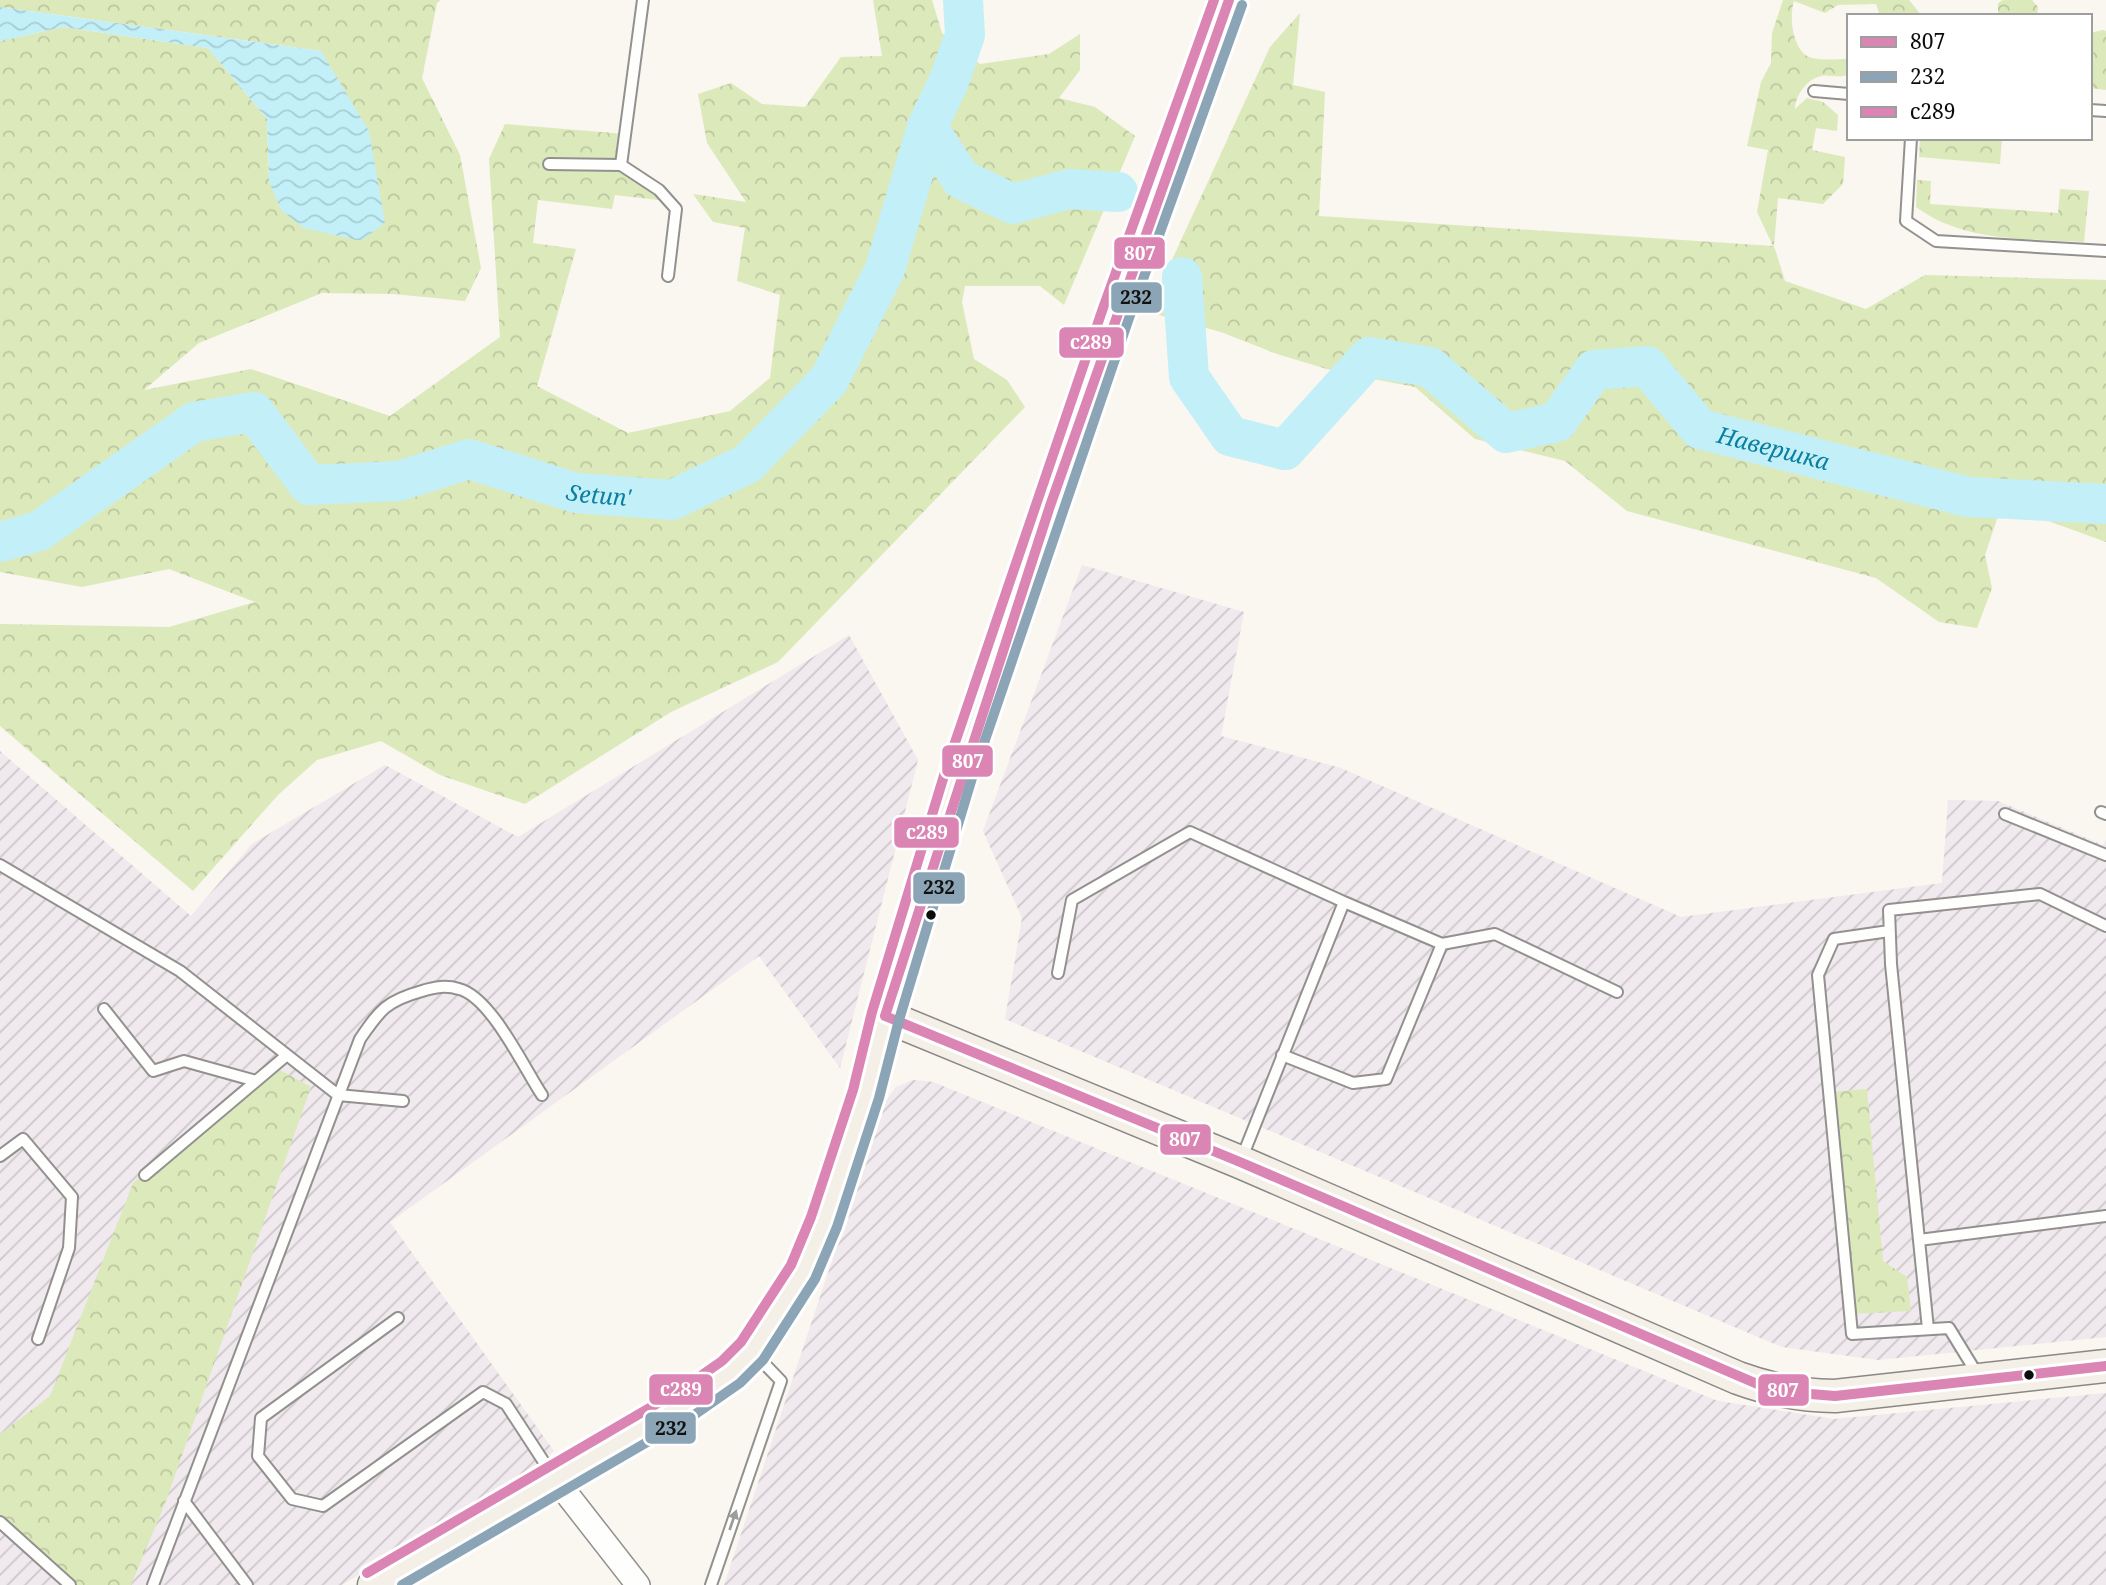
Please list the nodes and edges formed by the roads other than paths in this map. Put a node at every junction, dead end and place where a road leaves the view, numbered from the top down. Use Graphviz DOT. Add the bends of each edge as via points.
graph roads {
  1 [pos="643,0"];
  2 [pos="1229,0"];
  3 [pos="1814,91"];
  4 [pos="1847,94"];
  5 [pos="1911,140"];
  6 [pos="549,164"];
  7 [pos="621,165"];
  8 [pos="2106,251"];
  9 [pos="668,276"];
  10 [pos="2005,814"];
  11 [pos="2106,855"];
  12 [pos="0,865"];
  13 [pos="1343,902"];
  14 [pos="2106,926"];
  15 [pos="1889,931"];
  16 [pos="1442,944"];
  17 [pos="1058,973"];
  18 [pos="1617,992"];
  19 [pos="104,1009"];
  20 [pos="885,1016"];
  21 [pos="286,1055"];
  22 [pos="1282,1055"];
  23 [pos="256,1081"];
  24 [pos="338,1095"];
  25 [pos="542,1095"];
  26 [pos="403,1101"];
  27 [pos="0,1156"];
  28 [pos="1240,1162"];
  29 [pos="145,1175"];
  30 [pos="2106,1216"];
  31 [pos="1919,1240"];
  32 [pos="398,1318"];
  33 [pos="1928,1329"];
  34 [pos="38,1339"];
  35 [pos="752,1351"];
  36 [pos="2106,1366"];
  37 [pos="1981,1380"];
  38 [pos="556,1480"];
  39 [pos="184,1502"];
  40 [pos="0,1522"];
  41 [pos="630,1582"];
  42 [pos="385,1583"];
  43 [pos="70,1585"];
  44 [pos="153,1585"];
  45 [pos="247,1585"];
  46 [pos="711,1585"];
  1 -- 7 [label="lane"];
  2 -- 20 [label="street" via="1119,303 963,760"];
  3 -- 4 [label="lane"];
  5 -- 8 [label="lane" via="1906,220 1936,241"];
  6 -- 7 [label="lane"];
  7 -- 9 [label="lane" via="659,190 676,209"];
  10 -- 11 [label="lane"];
  12 -- 21 [label="lane" via="180,971"];
  13 -- 16 [label="lane"];
  13 -- 17 [label="lane" via="1190,832 1072,900"];
  13 -- 22 [label="lane"];
  14 -- 15 [label="lane" via="2040,894 1889,910"];
  15 -- 31 [label="lane"];
  15 -- 33 [label="lane" via="1834,939 1818,975 1852,1334"];
  16 -- 18 [label="lane" via="1495,934"];
  16 -- 22 [label="lane" via="1387,1079 1353,1083"];
  19 -- 23 [label="lane" via="153,1071 184,1061"];
  20 -- 28 [label="street"];
  20 -- 35 [label="street" via="866,1094 824,1222 803,1272"];
  21 -- 23 [label="lane"];
  21 -- 24 [label="lane"];
  22 -- 28 [label="lane"];
  23 -- 29 [label="lane"];
  24 -- 25 [label="lane" via="360,1039 381,1008 439,986 462,989 487,1008"];
  24 -- 26 [label="lane"];
  24 -- 39 [label="lane"];
  27 -- 34 [label="lane" via="23,1139 72,1197 69,1248"];
  28 -- 37 [label="street" via="1772,1390 1835,1396"];
  30 -- 31 [label="lane"];
  31 -- 33 [label="lane"];
  32 -- 38 [label="lane" via="261,1418 258,1456 292,1499 323,1506 483,1392 506,1404"];
  33 -- 37 [label="lane" via="1949,1328"];
  35 -- 38 [label="street" via="690,1401"];
  46 -- 35 [label="lane, one-way" via="781,1381"];
  36 -- 37 [label="street"];
  38 -- 41 [label="street"];
  38 -- 42 [label="street"];
  39 -- 44 [label="lane"];
  39 -- 45 [label="lane"];
  40 -- 43 [label="lane"];
}
